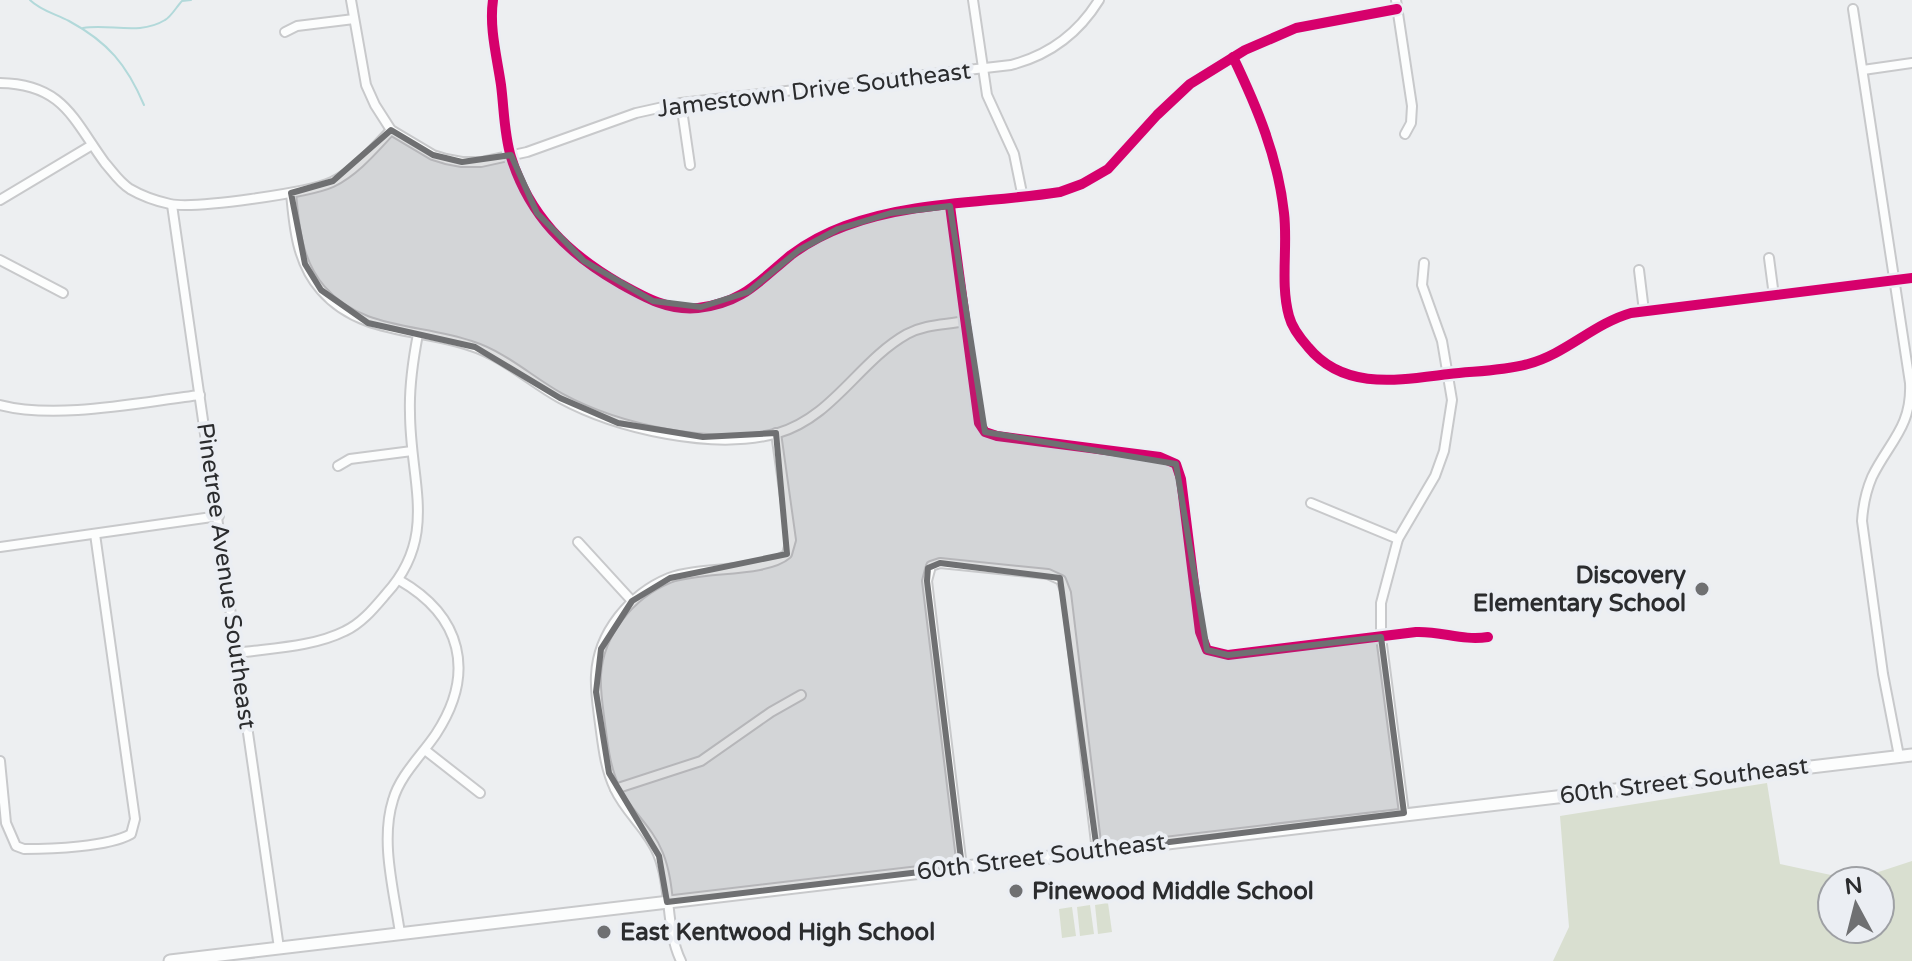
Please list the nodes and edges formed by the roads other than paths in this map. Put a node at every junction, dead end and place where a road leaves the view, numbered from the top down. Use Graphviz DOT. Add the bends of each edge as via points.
graph roads {
  1 [pos="351,0"];
  2 [pos="493,0"];
  3 [pos="973,0"];
  4 [pos="1099,0"];
  5 [pos="1397,5"];
  6 [pos="1853,9"];
  7 [pos="354,19"];
  8 [pos="285,32"];
  9 [pos="1233,57"];
  10 [pos="1912,63"];
  11 [pos="982,70"];
  12 [pos="1863,70"];
  13 [pos="0,83"];
  14 [pos="681,103"];
  15 [pos="391,130"];
  16 [pos="1405,134"];
  17 [pos="92,145"];
  18 [pos="511,155"];
  19 [pos="690,165"];
  20 [pos="291,193"];
  21 [pos="1023,198"];
  22 [pos="0,200"];
  23 [pos="172,205"];
  24 [pos="950,206"];
  25 [pos="1769,258"];
  26 [pos="0,260"];
  27 [pos="1424,263"];
  28 [pos="1639,270"];
  29 [pos="1912,278"];
  30 [pos="1894,281"];
  31 [pos="63,293"];
  32 [pos="1774,296"];
  33 [pos="1644,311"];
  34 [pos="965,321"];
  35 [pos="418,334"];
  36 [pos="1449,374"];
  37 [pos="200,395"];
  38 [pos="0,405"];
  39 [pos="776,433"];
  40 [pos="412,451"];
  41 [pos="338,466"];
  42 [pos="1311,503"];
  43 [pos="219,516"];
  44 [pos="95,534"];
  45 [pos="1398,539"];
  46 [pos="578,542"];
  47 [pos="0,547"];
  48 [pos="399,580"];
  49 [pos="632,601"];
  50 [pos="1381,637"];
  51 [pos="1488,637"];
  52 [pos="237,653"];
  53 [pos="801,695"];
  54 [pos="425,750"];
  55 [pos="1912,755"];
  56 [pos="1899,756"];
  57 [pos="0,761"];
  58 [pos="615,789"];
  59 [pos="480,793"];
  60 [pos="1404,813"];
  61 [pos="1097,851"];
  62 [pos="962,867"];
  63 [pos="667,902"];
  64 [pos="400,933"];
  65 [pos="279,948"];
  66 [pos="206,959"];
  67 [pos="170,961"];
  68 [pos="681,961"];
  1 -- 7 [label="street"];
  2 -- 18 [label="street"];
  3 -- 11 [label="street"];
  4 -- 11 [label="street, Jamestown Drive Southeast" via="1065,41 1024,62"];
  5 -- 9 [label="street" via="1296,28"];
  5 -- 16 [label="street" via="1412,106"];
  6 -- 12 [label="street"];
  7 -- 8 [label="street"];
  7 -- 15 [label="street" via="366,85"];
  9 -- 21 [label="street" via="1190,84 1108,169 1060,192"];
  9 -- 36 [label="street" via="1279,178 1286,300 1299,337 1334,371 1363,380"];
  10 -- 12 [label="street"];
  11 -- 14 [label="street, Jamestown Drive Southeast"];
  11 -- 21 [label="street" via="987,95 1014,154"];
  12 -- 30 [label="street"];
  13 -- 17 [label="street" via="37,89 59,101"];
  14 -- 18 [label="street, Jamestown Drive Southeast"];
  14 -- 19 [label="street"];
  15 -- 18 [label="street, Jamestown Drive Southeast" via="451,160 481,162"];
  15 -- 20 [label="street" via="333,181"];
  17 -- 22 [label="street"];
  17 -- 23 [label="street" via="130,189"];
  18 -- 24 [label="street" via="531,204 571,251 642,297 679,308 723,304 748,292 799,250 844,226 891,213"];
  20 -- 23 [label="street"];
  20 -- 35 [label="street" via="299,248 321,290 368,323"];
  21 -- 24 [label="street"];
  23 -- 37 [label="street, Pinetree Avenue Southeast"];
  24 -- 34 [label="street"];
  25 -- 32 [label="street"];
  26 -- 31 [label="street"];
  27 -- 36 [label="street" via="1422,285"];
  28 -- 33 [label="street"];
  29 -- 30 [label="street"];
  30 -- 32 [label="street"];
  30 -- 56 [label="street" via="1909,403 1900,434 1869,486 1862,521"];
  32 -- 33 [label="street"];
  33 -- 36 [label="street" via="1611,319 1529,364"];
  34 -- 39 [label="street" via="908,334 816,414"];
  34 -- 50 [label="street" via="979,423 985,432 1160,457 1176,464 1207,650 1228,655"];
  35 -- 39 [label="street" via="475,347 560,398 620,424 703,437"];
  35 -- 40 [label="street" via="411,370"];
  36 -- 45 [label="street" via="1452,400 1444,451"];
  37 -- 38 [label="street" via="52,412"];
  37 -- 43 [label="street, Pinetree Avenue Southeast"];
  39 -- 49 [label="street" via="791,540 787,554 772,562 670,578"];
  40 -- 41 [label="street" via="350,459"];
  40 -- 48 [label="street" via="418,532"];
  42 -- 45 [label="street"];
  43 -- 44 [label="street"];
  43 -- 52 [label="street, Pinetree Avenue Southeast"];
  44 -- 47 [label="street"];
  44 -- 57 [label="street" via="135,819 131,834 76,845 16,846 6,823"];
  45 -- 50 [label="street" via="1384,585"];
  46 -- 49 [label="street"];
  48 -- 52 [label="street" via="346,631"];
  48 -- 54 [label="street" via="435,607 452,631 460,664 456,698"];
  49 -- 58 [label="street" via="612,625 596,673 603,752"];
  50 -- 51 [label="street" via="1428,631 1469,640"];
  50 -- 60 [label="street"];
  52 -- 65 [label="street, Pinetree Avenue Southeast"];
  53 -- 58 [label="street" via="701,761"];
  54 -- 59 [label="street"];
  54 -- 64 [label="street" via="400,782 389,814"];
  55 -- 56 [label="main road, 60th Street Southeast"];
  56 -- 60 [label="main road, 60th Street Southeast"];
  58 -- 63 [label="street" via="651,838 664,872"];
  60 -- 61 [label="main road, 60th Street Southeast"];
  61 -- 62 [label="main road, 60th Street Southeast"];
  61 -- 62 [label="street" via="1061,580 949,562 931,566 927,581"];
  62 -- 63 [label="main road, 60th Street Southeast"];
  63 -- 64 [label="main road, 60th Street Southeast"];
  63 -- 68 [label="street"];
  64 -- 65 [label="main road, 60th Street Southeast"];
  65 -- 66 [label="main road, 60th Street Southeast"];
  66 -- 67 [label="main road, 60th Street Southeast"];
}
